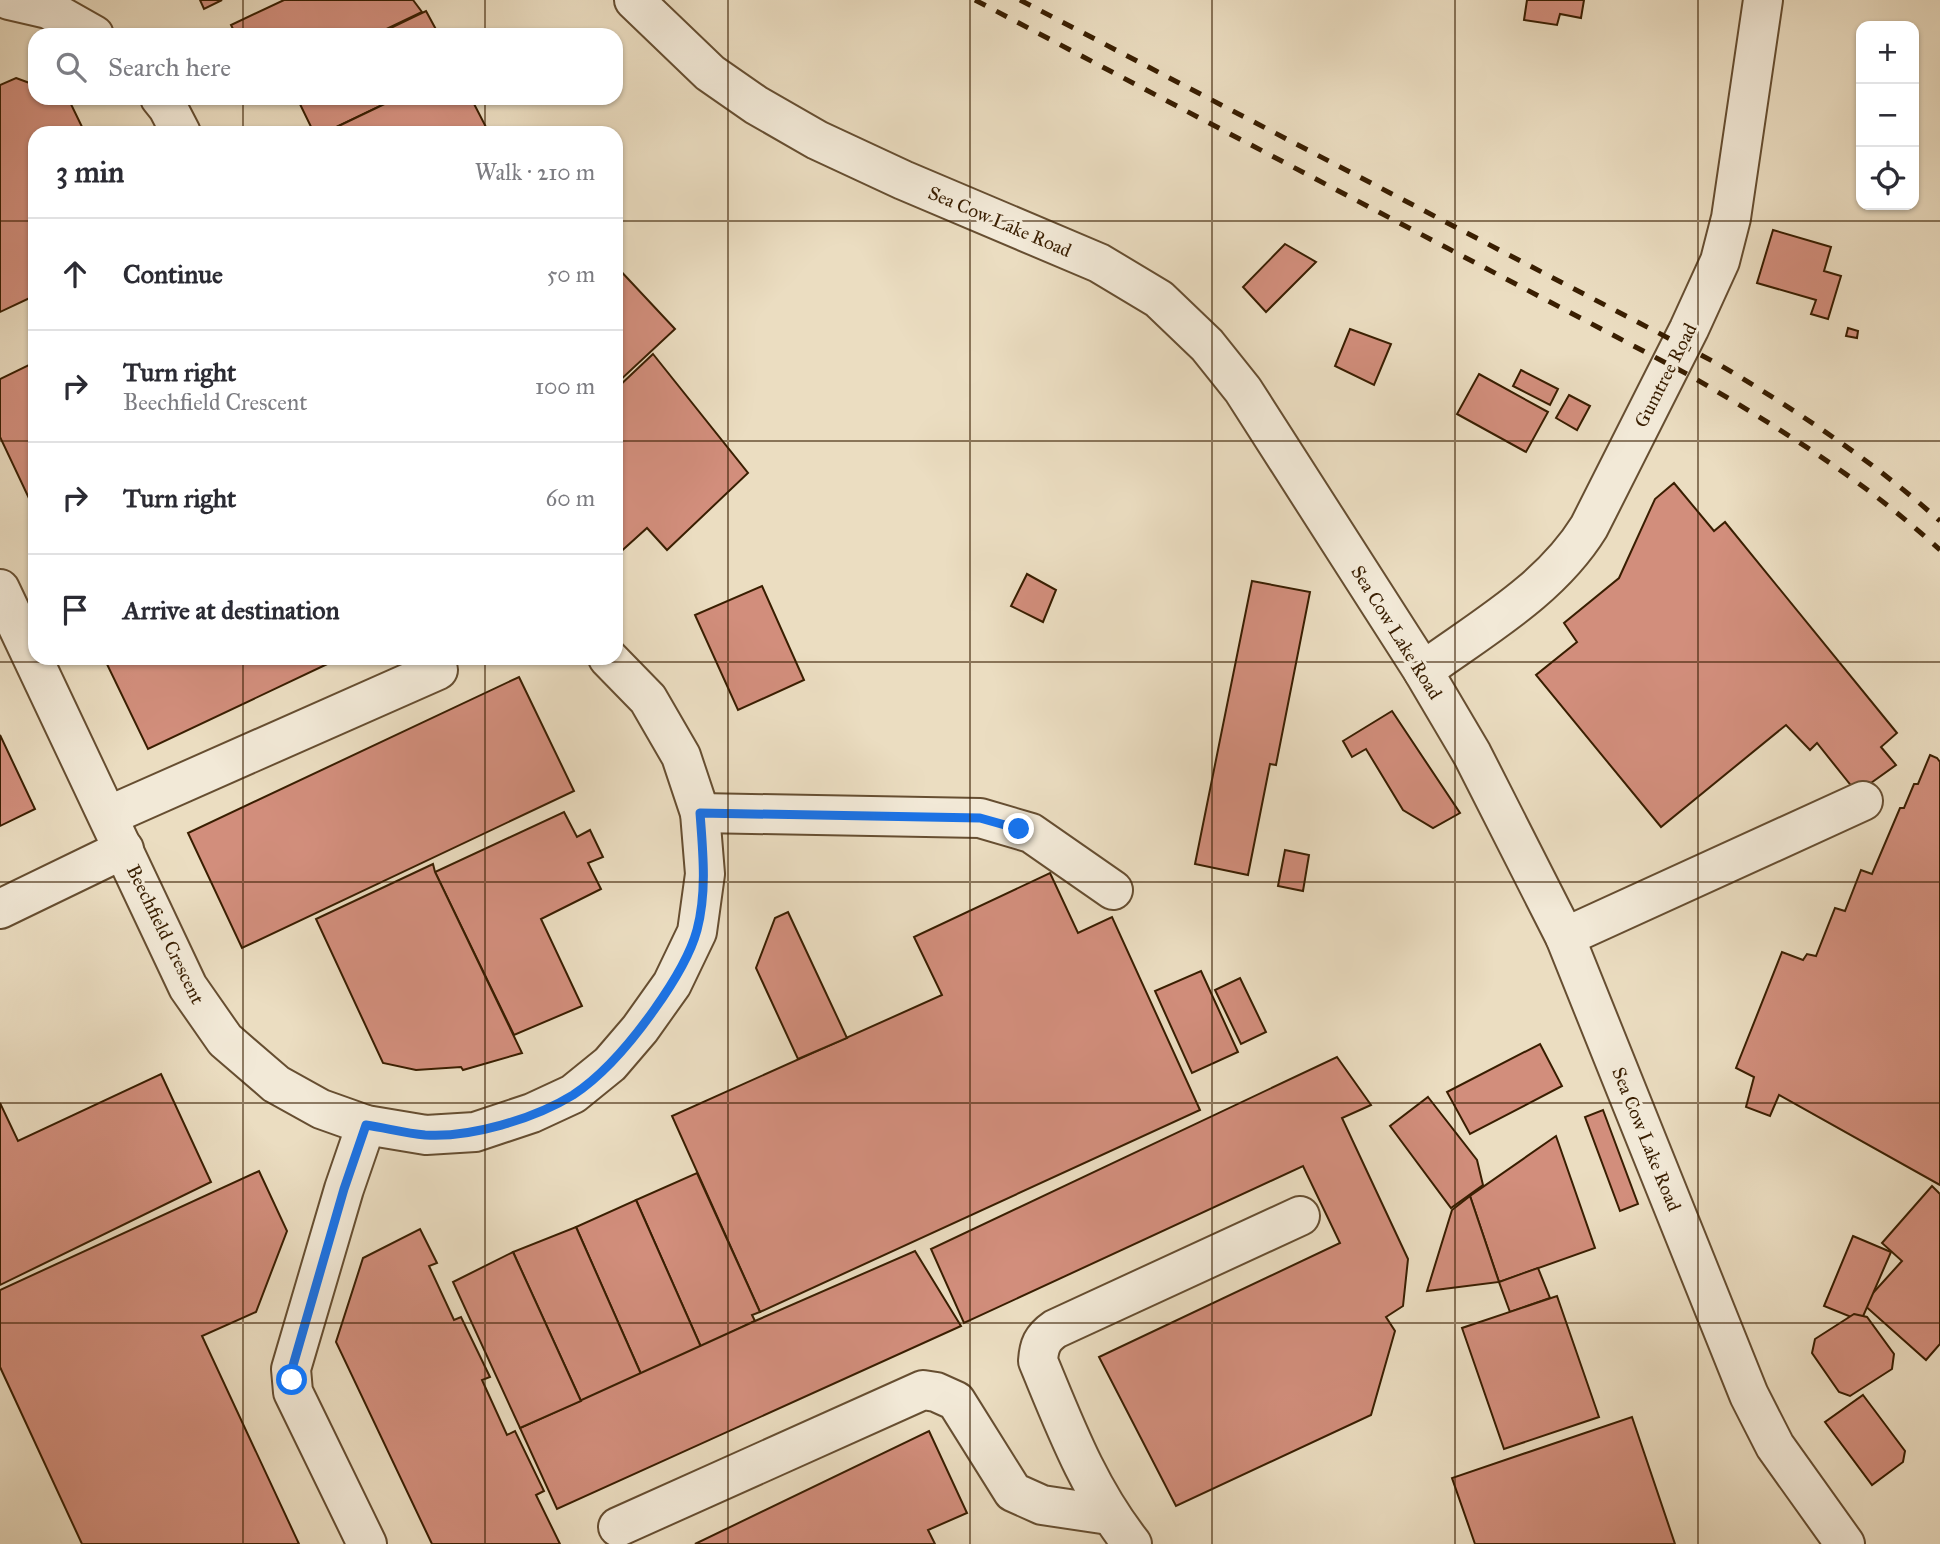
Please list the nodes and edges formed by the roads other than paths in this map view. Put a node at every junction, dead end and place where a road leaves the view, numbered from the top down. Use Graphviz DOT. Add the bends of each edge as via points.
graph roads {
  1 [pos="9,0"];
  2 [pos="634,0"];
  3 [pos="1763,0"];
  4 [pos="82,28"];
  5 [pos="166,105"];
  6 [pos="177,126"];
  7 [pos="0,589"];
  8 [pos="28,648"];
  9 [pos="36,665"];
  10 [pos="615,665"];
  11 [pos="438,670"];
  12 [pos="1423,671"];
  13 [pos="1863,802"];
  14 [pos="700,813"];
  15 [pos="116,833"];
  16 [pos="1113,890"];
  17 [pos="0,909"];
  18 [pos="1565,937"];
  19 [pos="366,1125"];
  20 [pos="1300,1216"];
  21 [pos="618,1527"];
  22 [pos="1121,1530"];
  23 [pos="367,1544"];
  24 [pos="1845,1544"];
  1 -- 4 [label="street" via="48,9"];
  2 -- 12 [label="street, Sea Cow Lake Road" via="710,73 755,105 903,180 1099,263 1159,299 1208,345 1242,390"];
  3 -- 12 [label="street, Gumtree Road" via="1731,218 1720,261 1589,527 1574,552 1544,583"];
  5 -- 6 [label="street"];
  7 -- 8 [label="street, Beechfield Crescent"];
  9 -- 15 [label="street, Beechfield Crescent"];
  10 -- 14 [label="street, Beechfield Crescent" via="648,699 681,757"];
  11 -- 15 [label="street"];
  12 -- 18 [label="street, Sea Cow Lake Road" via="1472,754"];
  13 -- 18 [label="street"];
  14 -- 16 [label="street" via="980,818 1031,833"];
  14 -- 19 [label="street, Beechfield Crescent" via="705,874 697,932 672,984 610,1064 573,1094 475,1132 426,1135"];
  15 -- 17 [label="street"];
  15 -- 19 [label="street, Beechfield Crescent" via="188,987 225,1040 276,1084 321,1109"];
  18 -- 24 [label="street, Sea Cow Lake Road" via="1749,1395 1775,1446"];
  19 -- 23 [label="street" via="292,1369 293,1392"];
  20 -- 22 [label="street" via="1046,1336 1039,1348 1038,1361 1079,1459"];
  21 -- 22 [label="street" via="923,1390 956,1401 1013,1492"];
}
